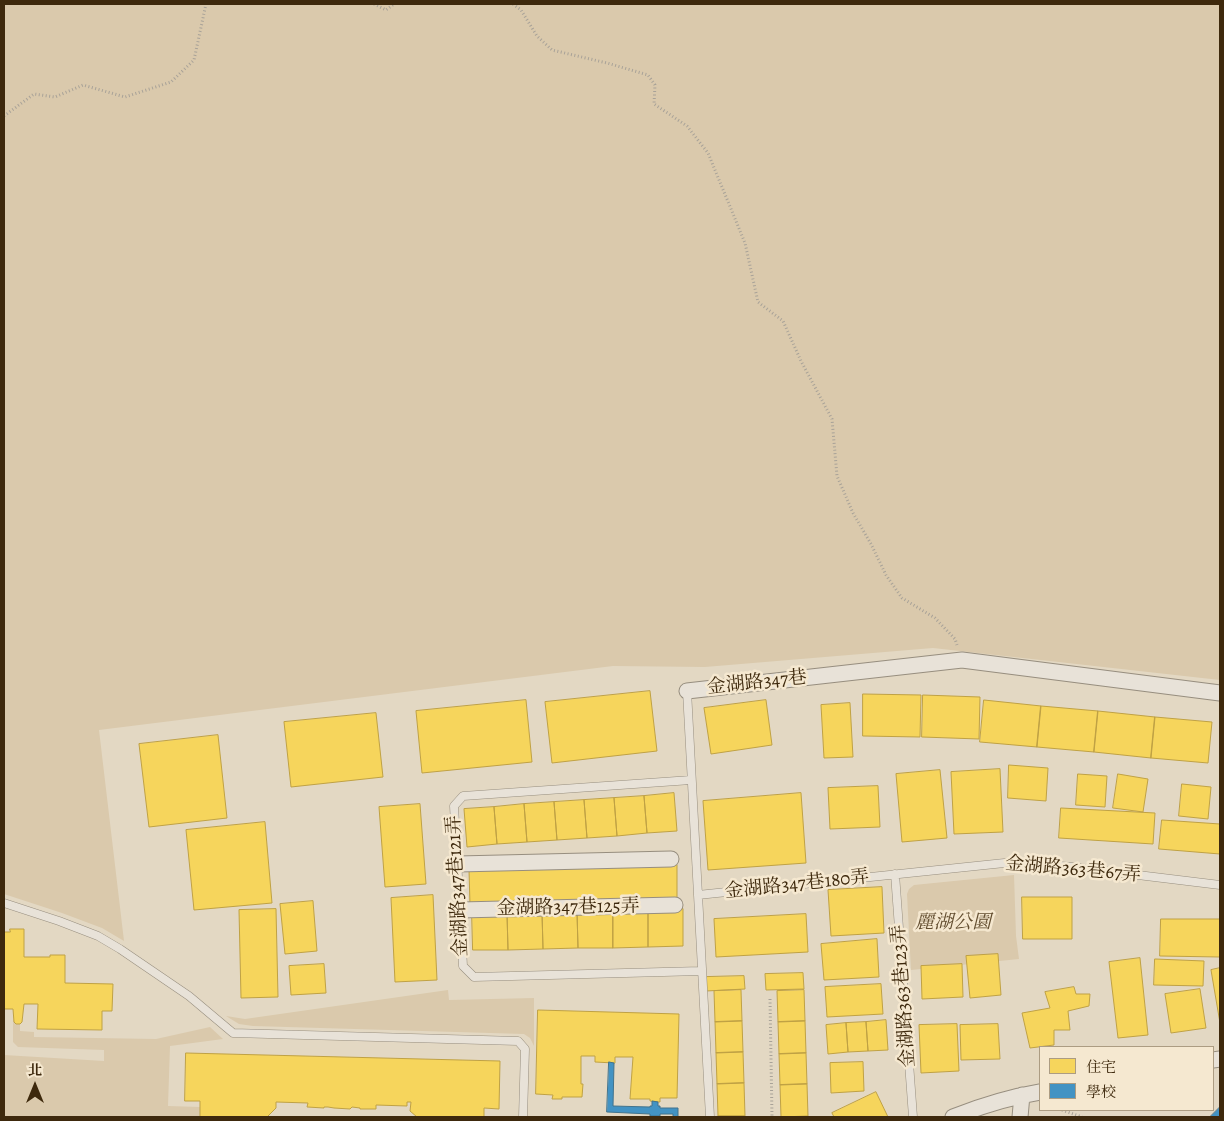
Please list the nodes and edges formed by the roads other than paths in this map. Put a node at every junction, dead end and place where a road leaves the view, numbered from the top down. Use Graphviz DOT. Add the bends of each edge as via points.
graph roads {
  1 [pos="687,691"];
  2 [pos="1220,693"];
  3 [pos="691,780"];
  4 [pos="671,859"];
  5 [pos="458,864"];
  6 [pos="895,874"];
  7 [pos="1220,885"];
  8 [pos="698,895"];
  9 [pos="4,902"];
  10 [pos="675,905"];
  11 [pos="460,910"];
  12 [pos="701,971"];
  13 [pos="1039,1092"];
  14 [pos="1022,1095"];
  15 [pos="523,1117"];
  16 [pos="710,1117"];
  17 [pos="913,1117"];
  18 [pos="953,1117"];
  19 [pos="1020,1117"];
  1 -- 2 [label="street, 金湖路347巷" via="962,660"];
  1 -- 3 [label="lane, 金湖路347巷"];
  3 -- 5 [label="lane, 金湖路347巷121弄" via="463,796 454,806"];
  3 -- 8 [label="lane, 金湖路347巷"];
  4 -- 5 [label="street"];
  5 -- 11 [label="lane, 金湖路347巷121弄"];
  6 -- 7 [label="lane, 金湖路363巷67弄" via="1014,862"];
  6 -- 8 [label="lane, 金湖路347巷180弄"];
  6 -- 17 [label="lane, 金湖路363巷123弄"];
  8 -- 12 [label="lane, 金湖路347巷"];
  9 -- 15 [label="lane" via="98,936 120,948 189,996 233,1033 518,1041 525,1049"];
  10 -- 11 [label="street, 金湖路347巷125弄"];
  11 -- 12 [label="lane, 金湖路347巷121弄" via="463,966 474,977"];
  12 -- 16 [label="lane, 金湖路347巷"];
  13 -- 14 [label="street"];
  14 -- 18 [label="street"];
  14 -- 19 [label="street"];
}
